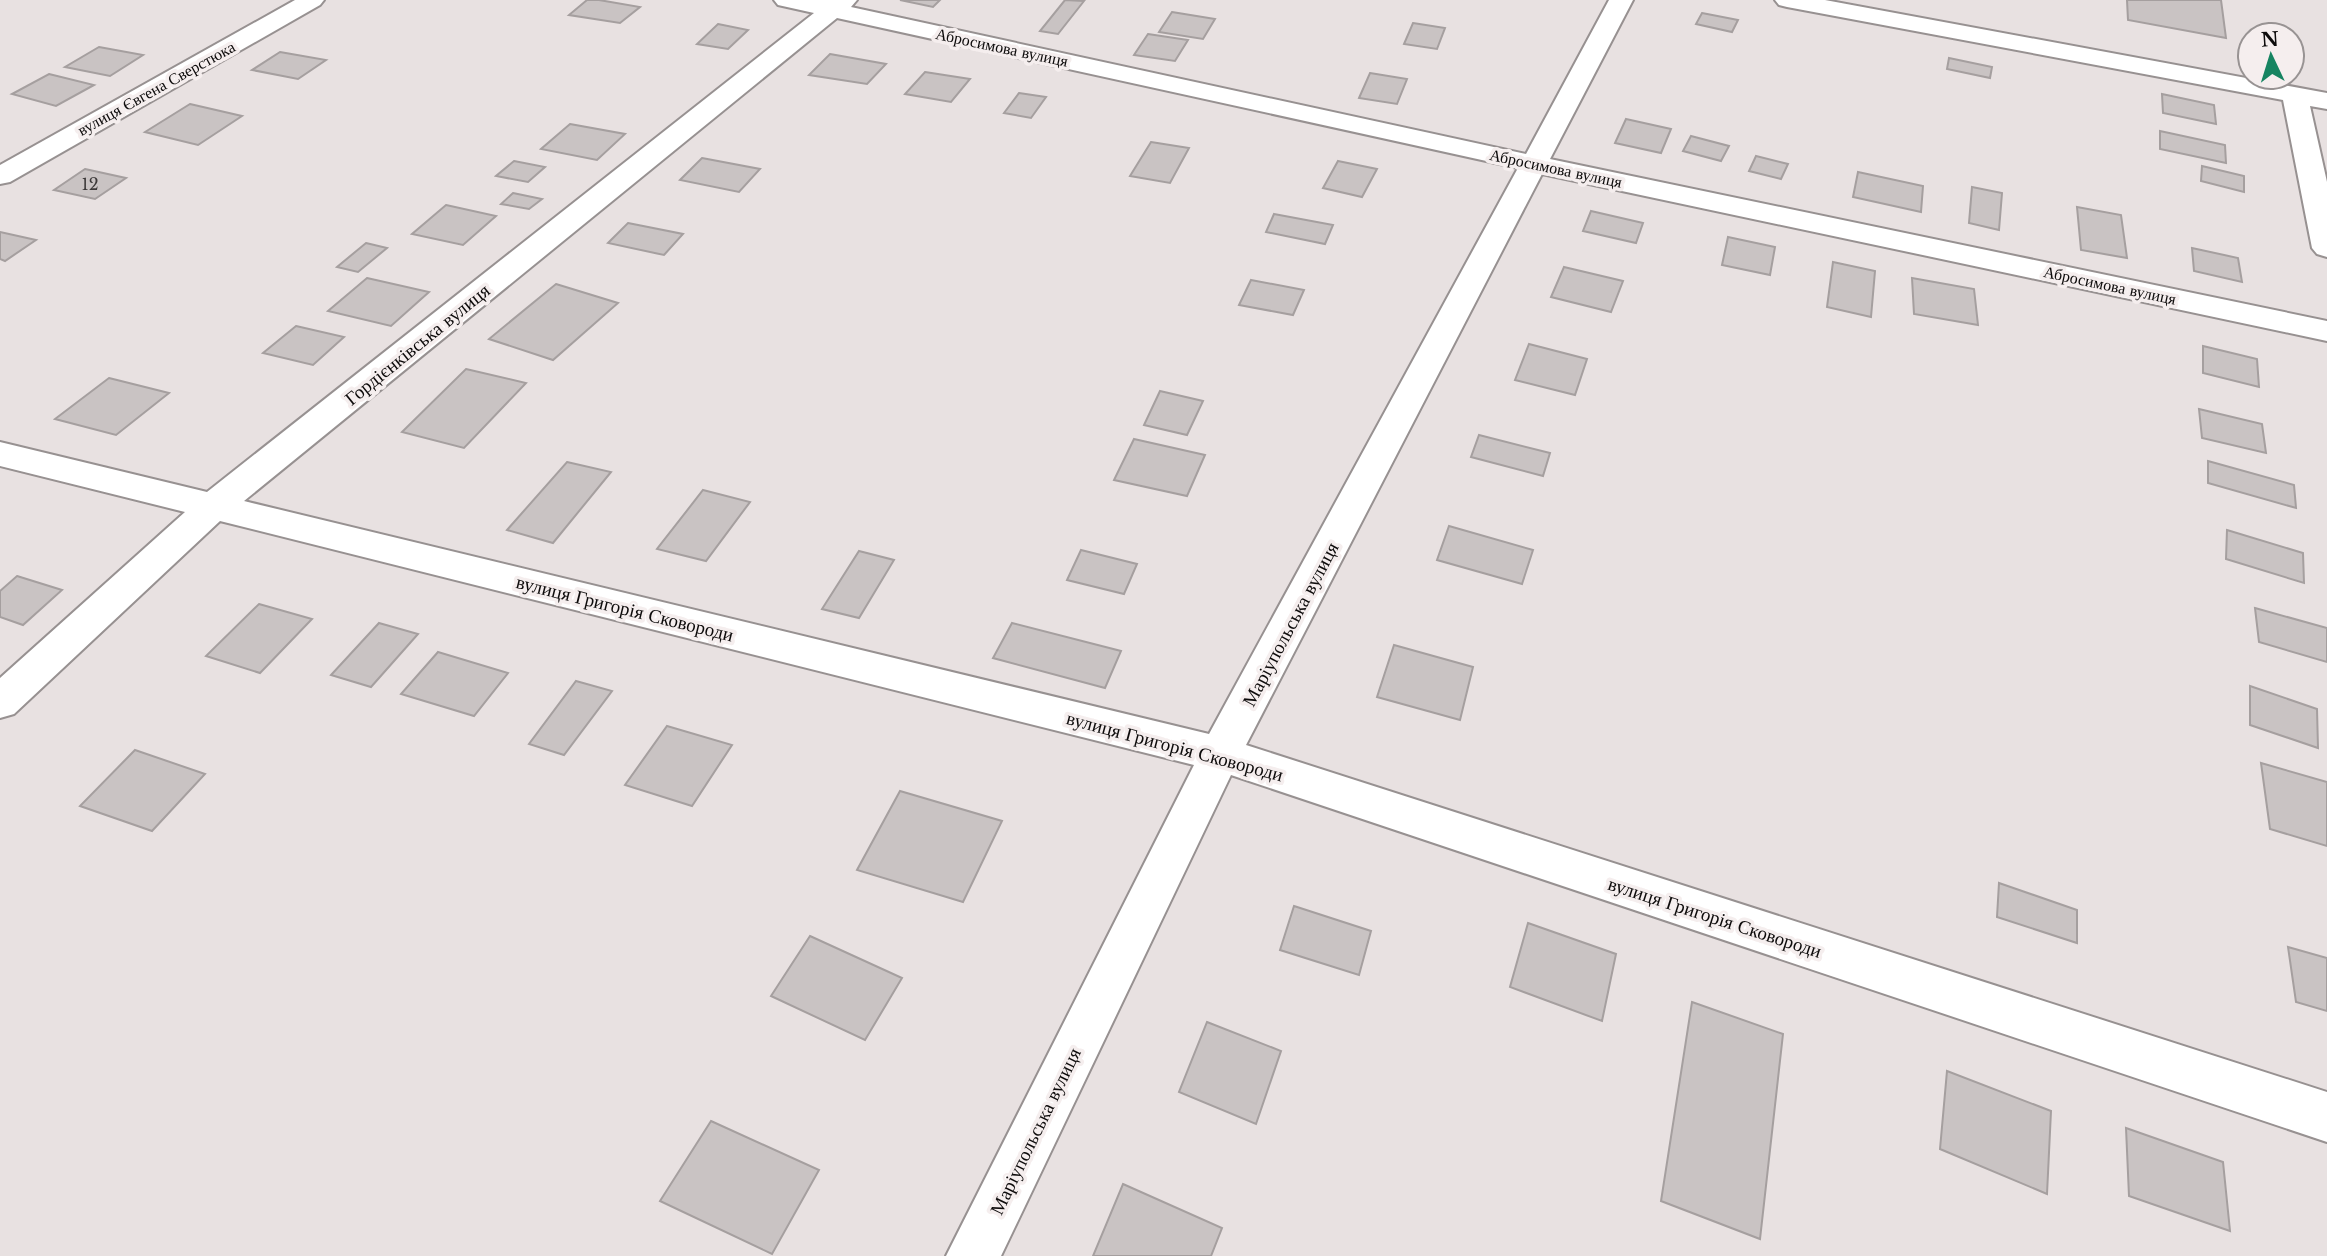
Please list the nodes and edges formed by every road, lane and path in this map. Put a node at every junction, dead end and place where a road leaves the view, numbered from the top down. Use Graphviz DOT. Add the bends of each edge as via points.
graph roads {
  1 [pos="312,0"];
  2 [pos="786,0"];
  3 [pos="1622,0"];
  4 [pos="1787,0"];
  5 [pos="839,5"];
  6 [pos="2295,96"];
  7 [pos="2327,101"];
  8 [pos="1535,164"];
  9 [pos="0,176"];
  10 [pos="2327,248"];
  11 [pos="2327,331"];
  12 [pos="0,454"];
  13 [pos="214,506"];
  14 [pos="0,702"];
  15 [pos="1220,754"];
  16 [pos="2327,1117"];
  17 [pos="973,1256"];
  1 -- 9 [label="street, вулиця Євгена Сверстюка"];
  2 -- 5 [label="street, Абросимова вулиця"];
  3 -- 8 [label="street, Маріупольська вулиця"];
  4 -- 6 [label="street"];
  5 -- 8 [label="street, Абросимова вулиця"];
  5 -- 13 [label="street, Гордієнківська вулиця"];
  6 -- 7 [label="street"];
  6 -- 10 [label="street"];
  8 -- 11 [label="street, Абросимова вулиця"];
  8 -- 15 [label="street, Маріупольська вулиця"];
  12 -- 13 [label="street, вулиця Григорія Сковороди"];
  13 -- 14 [label="street, Гордієнківська вулиця"];
  13 -- 15 [label="street, вулиця Григорія Сковороди"];
  15 -- 16 [label="street, вулиця Григорія Сковороди"];
  15 -- 17 [label="street, Маріупольська вулиця"];
}
